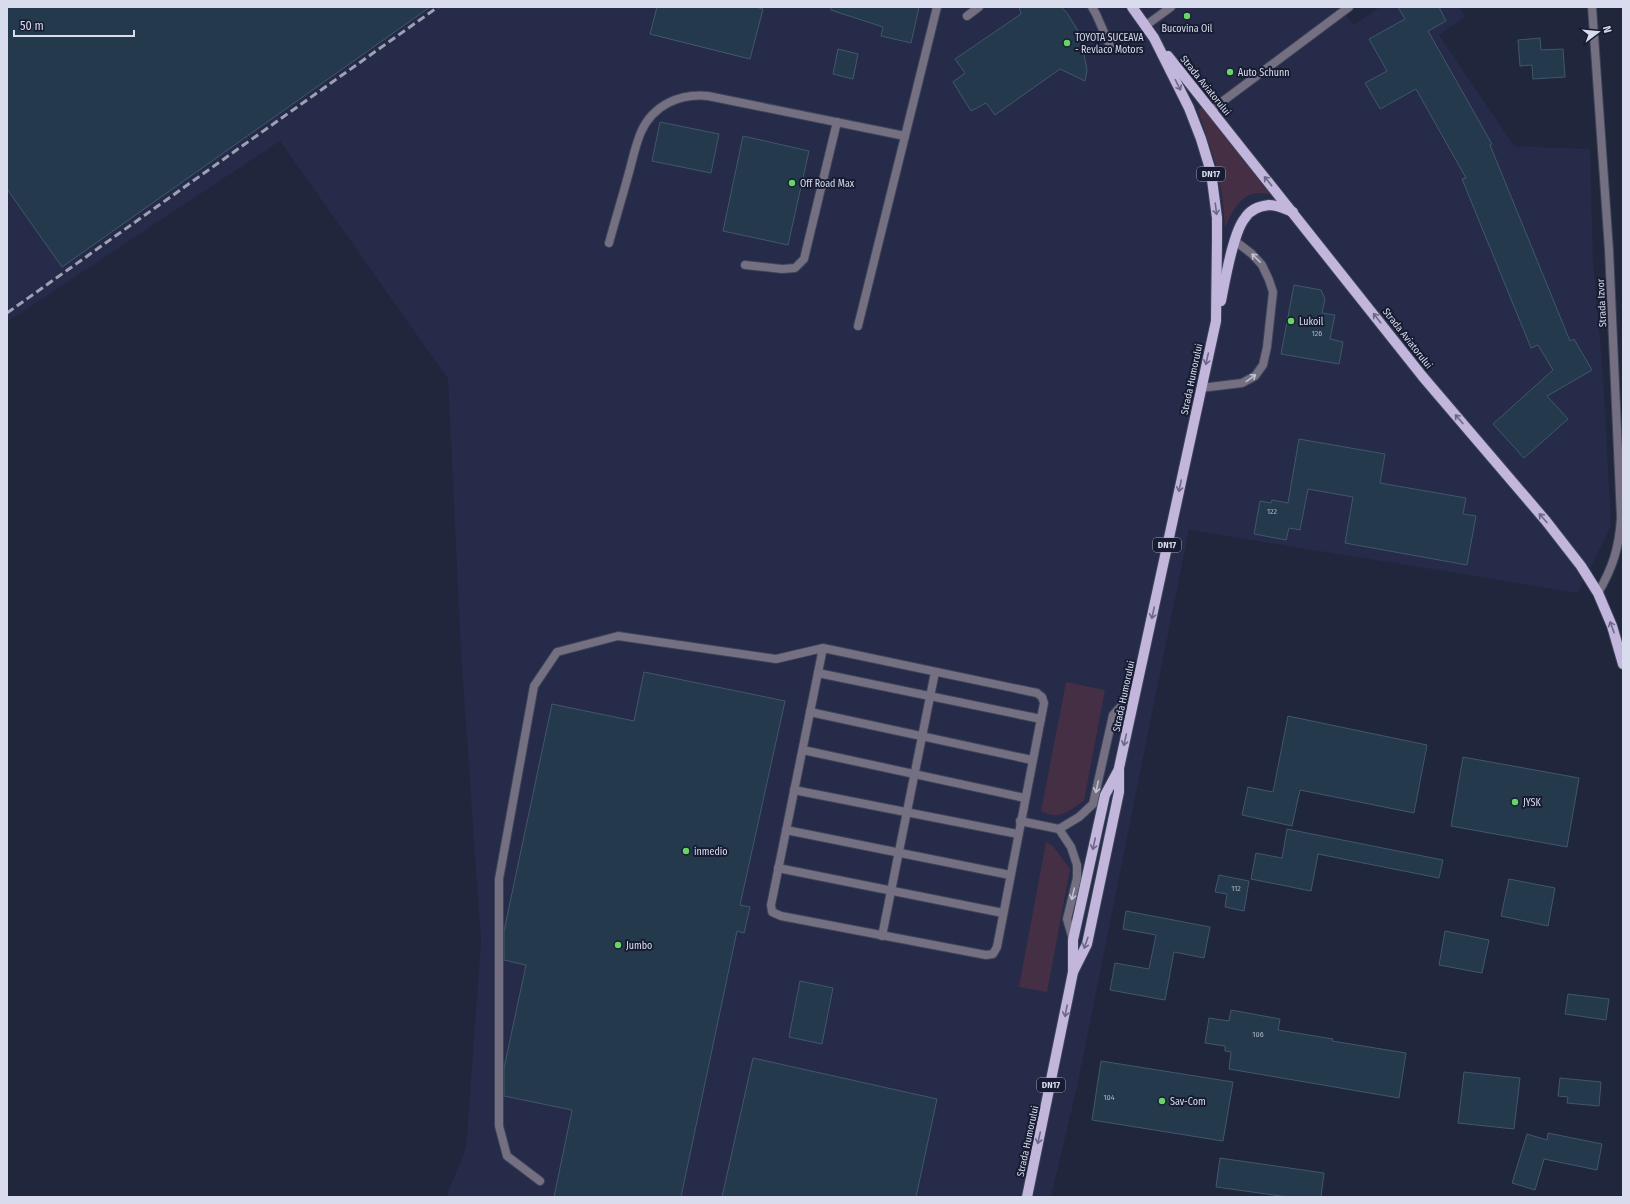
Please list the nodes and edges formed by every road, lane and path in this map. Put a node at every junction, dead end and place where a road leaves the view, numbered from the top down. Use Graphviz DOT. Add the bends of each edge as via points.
graph roads {
  1 [pos="937,7"];
  2 [pos="980,7"];
  3 [pos="1092,7"];
  4 [pos="1132,7"];
  5 [pos="1156,7"];
  6 [pos="1171,7"];
  7 [pos="1349,7"];
  8 [pos="1592,7"];
  9 [pos="1162,14"];
  10 [pos="967,16"];
  11 [pos="1145,26"];
  12 [pos="1154,38"];
  13 [pos="1110,46"];
  14 [pos="1211,110"];
  15 [pos="837,122"];
  16 [pos="906,136"];
  17 [pos="1293,212"];
  18 [pos="1235,241"];
  19 [pos="609,243"];
  20 [pos="745,264"];
  21 [pos="1216,321"];
  22 [pos="858,326"];
  23 [pos="1200,388"];
  24 [pos="1620,442"];
  25 [pos="1598,593"];
  26 [pos="823,648"];
  27 [pos="1623,664"];
  28 [pos="935,672"];
  29 [pos="818,673"];
  30 [pos="1136,689"];
  31 [pos="931,697"];
  32 [pos="810,712"];
  33 [pos="1041,719"];
  34 [pos="923,736"];
  35 [pos="803,750"];
  36 [pos="1032,760"];
  37 [pos="1119,768"];
  38 [pos="915,774"];
  39 [pos="794,790"];
  40 [pos="1025,798"];
  41 [pos="907,812"];
  42 [pos="1020,821"];
  43 [pos="1059,829"];
  44 [pos="786,830"];
  45 [pos="1018,834"];
  46 [pos="899,853"];
  47 [pos="778,868"];
  48 [pos="1010,875"];
  49 [pos="891,891"];
  50 [pos="1003,912"];
  51 [pos="882,936"];
  52 [pos="1073,940"];
  53 [pos="1073,972"];
  54 [pos="540,1181"];
  55 [pos="1027,1197"];
  1 -- 16 [label="street"];
  2 -- 10 [label="street"];
  3 -- 13 [label="street"];
  4 -- 11 [label="main road, Strada Humorului / DN17"];
  5 -- 9 [label="street"];
  6 -- 9 [label="street"];
  7 -- 14 [label="street"];
  8 -- 24 [label="street, Strada Izvor"];
  9 -- 11 [label="street"];
  11 -- 12 [label="main road, Strada Humorului / DN17"];
  12 -- 14 [label="main road, Strada Aviatorului"];
  12 -- 21 [label="main road, Strada Humorului / DN17, one-way" via="1189,108 1211,172 1217,218"];
  17 -- 14 [label="main road, Strada Aviatorului, one-way"];
  15 -- 16 [label="street"];
  15 -- 19 [label="street" via="703,95 686,96 666,104 651,116 641,133"];
  15 -- 20 [label="street" via="804,258 795,268 782,270"];
  16 -- 22 [label="street"];
  17 -- 18 [label="main road" via="1269,205 1255,209 1245,217"];
  25 -- 17 [label="main road, Strada Aviatorului, one-way" via="1581,566 1546,521 1423,377"];
  18 -- 21 [label="main road"];
  23 -- 18 [label="street, one-way" via="1242,384 1255,376 1263,365 1273,292 1262,265"];
  21 -- 23 [label="main road, Strada Humorului / DN17, one-way"];
  23 -- 30 [label="main road, Strada Humorului / DN17, one-way"];
  24 -- 25 [label="street, Strada Izvor" via="1620,536 1617,554"];
  27 -- 25 [label="main road, Strada Aviatorului, one-way" via="1612,626"];
  26 -- 28 [label="street"];
  26 -- 29 [label="street"];
  26 -- 54 [label="street" via="776,659 618,636 557,652 534,686 499,879 499,1126 507,1156"];
  28 -- 31 [label="street"];
  28 -- 33 [label="street" via="1037,693 1042,697 1044,704"];
  29 -- 31 [label="street"];
  29 -- 32 [label="street"];
  30 -- 37 [label="main road, Strada Humorului / DN17, one-way"];
  30 -- 43 [label="street, one-way" via="1113,715 1093,804"];
  31 -- 33 [label="street"];
  31 -- 34 [label="street"];
  32 -- 34 [label="street"];
  32 -- 35 [label="street"];
  33 -- 36 [label="street"];
  34 -- 36 [label="street"];
  34 -- 38 [label="street"];
  35 -- 38 [label="street"];
  35 -- 39 [label="street"];
  36 -- 40 [label="street"];
  37 -- 52 [label="main road, Strada Humorului / DN17, one-way" via="1105,795"];
  37 -- 53 [label="main road, Strada Humorului / DN17, one-way" via="1119,792 1087,944"];
  38 -- 40 [label="street"];
  38 -- 41 [label="street"];
  39 -- 41 [label="street"];
  39 -- 44 [label="street"];
  40 -- 42 [label="street"];
  41 -- 45 [label="street"];
  41 -- 46 [label="street"];
  42 -- 43 [label="street"];
  42 -- 45 [label="street"];
  43 -- 52 [label="street, one-way" via="1071,847 1077,865 1067,919"];
  44 -- 46 [label="street"];
  44 -- 47 [label="street"];
  45 -- 48 [label="street"];
  46 -- 48 [label="street"];
  46 -- 49 [label="street"];
  47 -- 49 [label="street"];
  47 -- 51 [label="street" via="770,905 772,912"];
  48 -- 50 [label="street"];
  49 -- 50 [label="street"];
  49 -- 51 [label="street"];
  50 -- 51 [label="street" via="997,947 993,954 986,955"];
  52 -- 53 [label="main road, Strada Humorului / DN17"];
  53 -- 55 [label="main road, Strada Humorului / DN17, one-way"];
}
